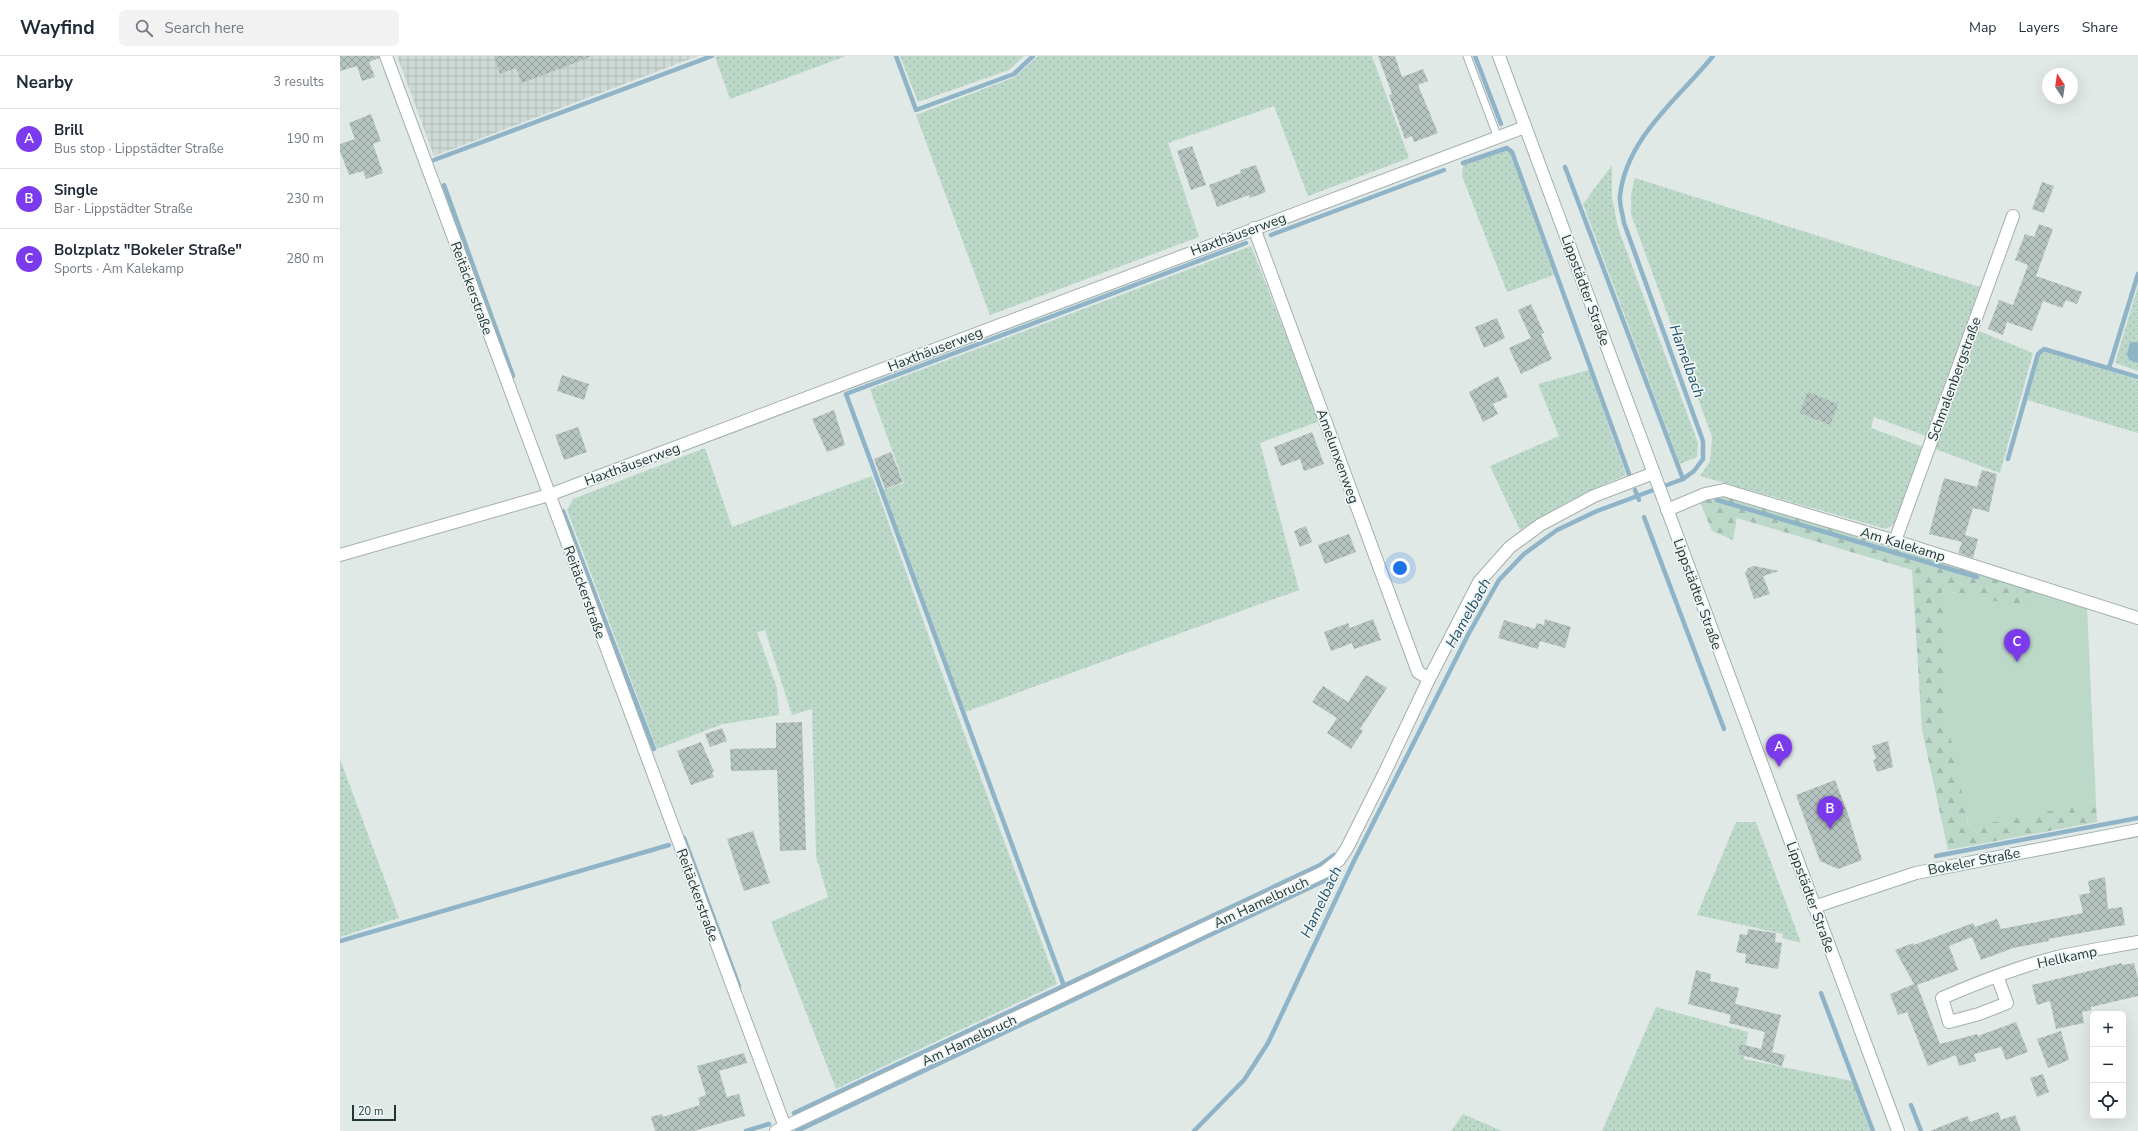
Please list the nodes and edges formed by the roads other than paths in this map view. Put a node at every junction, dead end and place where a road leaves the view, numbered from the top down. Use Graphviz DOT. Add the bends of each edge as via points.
graph roads {
  1 [pos="386,56"];
  2 [pos="1467,56"];
  3 [pos="1499,56"];
  4 [pos="1525,126"];
  5 [pos="1498,138"];
  6 [pos="2013,216"];
  7 [pos="1254,228"];
  8 [pos="1654,474"];
  9 [pos="549,495"];
  10 [pos="1665,504"];
  11 [pos="1896,541"];
  12 [pos="340,555"];
  13 [pos="2138,618"];
  14 [pos="1429,679"];
  15 [pos="2138,830"];
  16 [pos="1814,908"];
  17 [pos="2138,942"];
  18 [pos="1997,976"];
  19 [pos="780,1129"];
  20 [pos="1898,1131"];
  1 -- 9 [label="street, Reitäckerstraße"];
  2 -- 5 [label="lane"];
  3 -- 4 [label="street, Lippstädter Straße"];
  4 -- 5 [label="street, Haxthäuserweg"];
  4 -- 8 [label="street, Lippstädter Straße"];
  5 -- 7 [label="street, Haxthäuserweg"];
  6 -- 11 [label="street, Schmalenbergstraße"];
  7 -- 9 [label="street, Haxthäuserweg"];
  7 -- 14 [label="street, Amelunxenweg" via="1418,672"];
  8 -- 10 [label="street, Lippstädter Straße"];
  8 -- 14 [label="street, Am Hamelbruch" via="1594,496 1560,512 1510,547 1479,582"];
  9 -- 12 [label="street, Haxthäuserweg"];
  9 -- 19 [label="street, Reitäckerstraße"];
  10 -- 11 [label="street, Am Kalekamp" via="1724,490"];
  10 -- 16 [label="street, Lippstädter Straße"];
  11 -- 13 [label="street, Am Kalekamp"];
  14 -- 19 [label="street, Am Hamelbruch" via="1347,848 1339,860 1324,872"];
  15 -- 16 [label="street, Bokeler Straße" via="1916,873"];
  16 -- 20 [label="street, Lippstädter Straße"];
  17 -- 18 [label="street, Hellkamp" via="2058,957"];
  18 -- 18 [label="street, Hellkamp" via="1942,998 1949,1022 2007,1003"];
}
